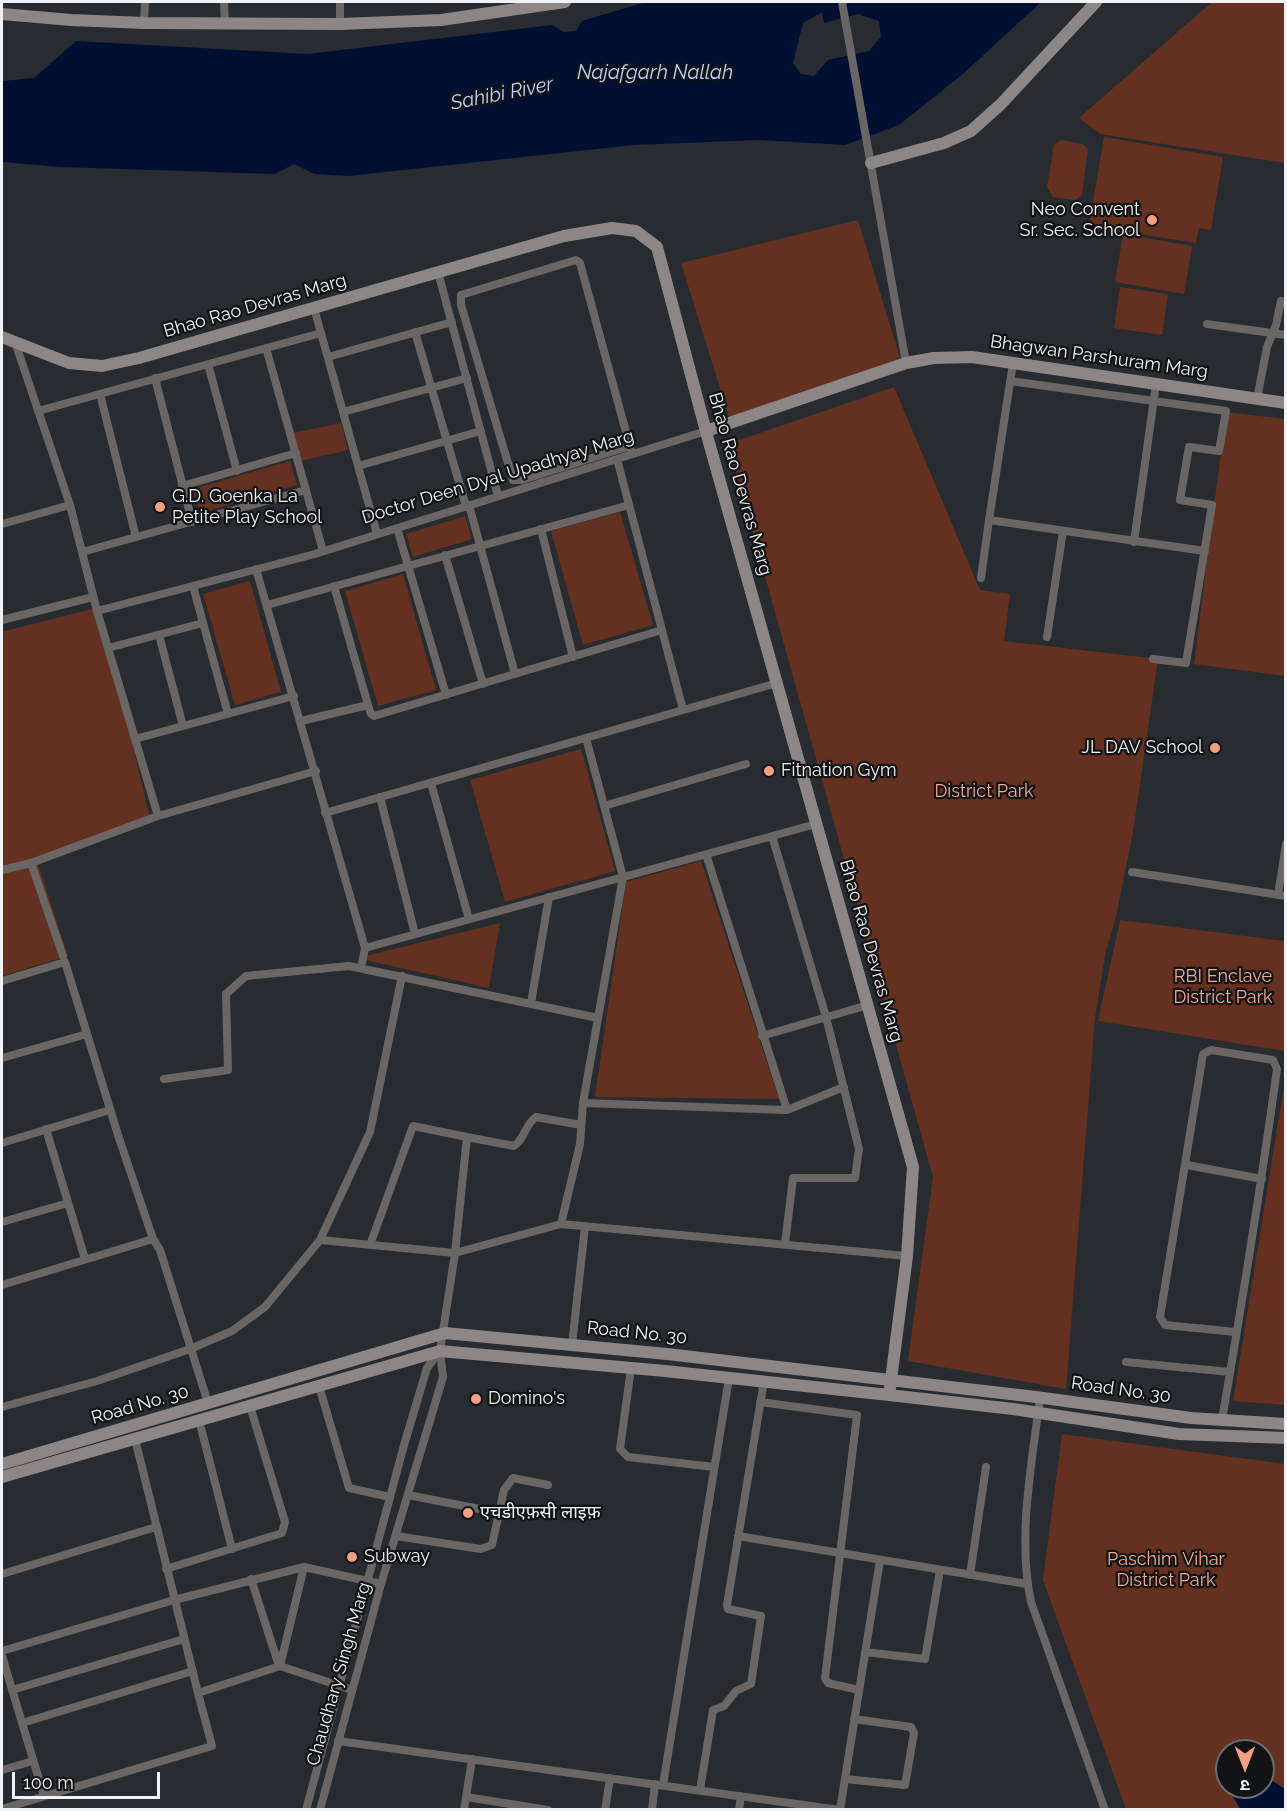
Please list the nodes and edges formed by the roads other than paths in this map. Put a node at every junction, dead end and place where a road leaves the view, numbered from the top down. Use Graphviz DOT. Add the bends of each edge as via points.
graph roads {
  1 [pos="145,2"];
  2 [pos="224,2"];
  3 [pos="340,2"];
  4 [pos="565,2"];
  5 [pos="842,2"];
  6 [pos="1096,2"];
  7 [pos="2,14"];
  8 [pos="144,22"];
  9 [pos="225,23"];
  10 [pos="340,24"];
  11 [pos="871,163"];
  12 [pos="438,272"];
  13 [pos="1281,301"];
  14 [pos="314,308"];
  15 [pos="452,322"];
  16 [pos="1207,324"];
  17 [pos="415,332"];
  18 [pos="321,333"];
  19 [pos="1272,334"];
  20 [pos="1286,335"];
  21 [pos="2,337"];
  22 [pos="15,342"];
  23 [pos="266,348"];
  24 [pos="328,357"];
  25 [pos="906,363"];
  26 [pos="1013,363"];
  27 [pos="208,364"];
  28 [pos="155,378"];
  29 [pos="466,378"];
  30 [pos="1010,381"];
  31 [pos="1156,384"];
  32 [pos="432,387"];
  33 [pos="100,394"];
  34 [pos="1229,394"];
  35 [pos="1257,399"];
  36 [pos="1154,402"];
  37 [pos="1286,403"];
  38 [pos="38,411"];
  39 [pos="1226,411"];
  40 [pos="343,412"];
  41 [pos="481,431"];
  42 [pos="706,431"];
  43 [pos="447,441"];
  44 [pos="631,450"];
  45 [pos="296,453"];
  46 [pos="617,459"];
  47 [pos="358,466"];
  48 [pos="237,471"];
  49 [pos="182,486"];
  50 [pos="306,490"];
  51 [pos="498,496"];
  52 [pos="70,504"];
  53 [pos="629,505"];
  54 [pos="468,506"];
  55 [pos="989,520"];
  56 [pos="192,522"];
  57 [pos="2,524"];
  58 [pos="397,528"];
  59 [pos="541,529"];
  60 [pos="1063,531"];
  61 [pos="377,534"];
  62 [pos="136,537"];
  63 [pos="1134,542"];
  64 [pos="480,545"];
  65 [pos="323,551"];
  66 [pos="1205,551"];
  67 [pos="82,552"];
  68 [pos="445,555"];
  69 [pos="408,566"];
  70 [pos="256,569"];
  71 [pos="981,578"];
  72 [pos="193,586"];
  73 [pos="334,586"];
  74 [pos="93,597"];
  75 [pos="267,605"];
  76 [pos="97,611"];
  77 [pos="2,620"];
  78 [pos="203,623"];
  79 [pos="662,630"];
  80 [pos="159,635"];
  81 [pos="1047,637"];
  82 [pos="108,648"];
  83 [pos="573,657"];
  84 [pos="1153,659"];
  85 [pos="515,674"];
  86 [pos="777,683"];
  87 [pos="483,684"];
  88 [pos="446,695"];
  89 [pos="294,696"];
  90 [pos="368,705"];
  91 [pos="683,710"];
  92 [pos="228,714"];
  93 [pos="301,721"];
  94 [pos="183,726"];
  95 [pos="586,738"];
  96 [pos="135,739"];
  97 [pos="746,764"];
  98 [pos="316,771"];
  99 [pos="431,783"];
  100 [pos="380,797"];
  101 [pos="604,806"];
  102 [pos="325,813"];
  103 [pos="158,816"];
  104 [pos="816,824"];
  105 [pos="772,836"];
  106 [pos="1286,844"];
  107 [pos="706,854"];
  108 [pos="31,863"];
  109 [pos="2,870"];
  110 [pos="1132,872"];
  111 [pos="623,877"];
  112 [pos="1282,895"];
  113 [pos="549,897"];
  114 [pos="469,919"];
  115 [pos="415,934"];
  116 [pos="365,948"];
  117 [pos="63,956"];
  118 [pos="361,968"];
  119 [pos="402,976"];
  120 [pos="2,981"];
  121 [pos="531,1004"];
  122 [pos="868,1005"];
  123 [pos="826,1017"];
  124 [pos="598,1018"];
  125 [pos="87,1034"];
  126 [pos="762,1036"];
  127 [pos="2,1058"];
  128 [pos="164,1079"];
  129 [pos="844,1087"];
  130 [pos="583,1103"];
  131 [pos="110,1110"];
  132 [pos="787,1110"];
  133 [pos="581,1125"];
  134 [pos="46,1129"];
  135 [pos="466,1137"];
  136 [pos="2,1143"];
  137 [pos="1187,1165"];
  138 [pos="1262,1179"];
  139 [pos="68,1203"];
  140 [pos="2,1222"];
  141 [pos="561,1224"];
  142 [pos="585,1226"];
  143 [pos="153,1239"];
  144 [pos="320,1240"];
  145 [pos="785,1244"];
  146 [pos="370,1245"];
  147 [pos="455,1253"];
  148 [pos="907,1256"];
  149 [pos="85,1259"];
  150 [pos="2,1285"];
  151 [pos="1236,1332"];
  152 [pos="445,1333"];
  153 [pos="572,1345"];
  154 [pos="190,1349"];
  155 [pos="440,1351"];
  156 [pos="1126,1362"];
  157 [pos="631,1368"];
  158 [pos="1230,1372"];
  159 [pos="729,1378"];
  160 [pos="892,1380"];
  161 [pos="764,1382"];
  162 [pos="319,1386"];
  163 [pos="890,1395"];
  164 [pos="1040,1397"];
  165 [pos="760,1402"];
  166 [pos="208,1403"];
  167 [pos="250,1406"];
  168 [pos="2,1407"];
  169 [pos="1038,1413"];
  170 [pos="199,1420"];
  171 [pos="1222,1420"];
  172 [pos="1286,1424"];
  173 [pos="1286,1438"];
  174 [pos="135,1439"];
  175 [pos="2,1464"];
  176 [pos="714,1467"];
  177 [pos="986,1467"];
  178 [pos="2,1477"];
  179 [pos="548,1485"];
  180 [pos="408,1495"];
  181 [pos="390,1497"];
  182 [pos="500,1513"];
  183 [pos="156,1527"];
  184 [pos="396,1536"];
  185 [pos="738,1536"];
  186 [pos="232,1549"];
  187 [pos="841,1553"];
  188 [pos="880,1560"];
  189 [pos="304,1567"];
  190 [pos="166,1569"];
  191 [pos="940,1570"];
  192 [pos="2,1574"];
  193 [pos="970,1575"];
  194 [pos="251,1579"];
  195 [pos="368,1582"];
  196 [pos="381,1584"];
  197 [pos="1027,1584"];
  198 [pos="174,1600"];
  199 [pos="184,1640"];
  200 [pos="2,1652"];
  201 [pos="865,1652"];
  202 [pos="2,1656"];
  203 [pos="280,1666"];
  204 [pos="193,1671"];
  205 [pos="339,1686"];
  206 [pos="12,1690"];
  207 [pos="352,1690"];
  208 [pos="859,1690"];
  209 [pos="198,1693"];
  210 [pos="854,1719"];
  211 [pos="22,1723"];
  212 [pos="338,1741"];
  213 [pos="472,1759"];
  214 [pos="33,1761"];
  215 [pos="2,1770"];
  216 [pos="610,1778"];
  217 [pos="845,1779"];
  218 [pos="659,1785"];
  219 [pos="700,1790"];
  220 [pos="741,1796"];
  221 [pos="44,1797"];
  222 [pos="466,1797"];
  223 [pos="2,1809"];
  224 [pos="306,1809"];
  225 [pos="320,1809"];
  226 [pos="464,1809"];
  227 [pos="548,1809"];
  228 [pos="605,1809"];
  229 [pos="652,1809"];
  230 [pos="739,1809"];
  231 [pos="1105,1809"];
  1 -- 8 [label="street"];
  2 -- 9 [label="street"];
  3 -- 10 [label="street"];
  4 -- 10 [label="street" via="441,20"];
  5 -- 11 [label="street"];
  6 -- 11 [label="street" via="971,131"];
  7 -- 8 [label="street"];
  8 -- 9 [label="street"];
  9 -- 10 [label="street"];
  11 -- 25 [label="street"];
  12 -- 14 [label="street, Bhao Rao Devras Marg"];
  12 -- 15 [label="street"];
  12 -- 42 [label="street, Bhao Rao Devras Marg" via="564,236 612,228 636,231 657,247"];
  13 -- 19 [label="street"];
  14 -- 18 [label="street"];
  14 -- 22 [label="street, Bhao Rao Devras Marg" via="102,366 69,363"];
  15 -- 17 [label="street"];
  15 -- 29 [label="street"];
  16 -- 19 [label="street"];
  17 -- 24 [label="street"];
  17 -- 32 [label="street"];
  18 -- 23 [label="street"];
  18 -- 24 [label="street"];
  19 -- 20 [label="street"];
  19 -- 35 [label="street"];
  21 -- 22 [label="street, Bhao Rao Devras Marg"];
  22 -- 38 [label="street"];
  23 -- 27 [label="street"];
  23 -- 45 [label="street"];
  24 -- 40 [label="street"];
  25 -- 26 [label="street, Bhagwan Parshuram Marg" via="972,357"];
  25 -- 42 [label="street, Doctor Deen Dyal Upadhyay Marg"];
  26 -- 30 [label="street"];
  26 -- 31 [label="street, Bhagwan Parshuram Marg"];
  27 -- 28 [label="street"];
  27 -- 48 [label="street"];
  28 -- 33 [label="street"];
  28 -- 49 [label="street"];
  29 -- 32 [label="street"];
  29 -- 41 [label="street"];
  30 -- 36 [label="street"];
  30 -- 55 [label="street"];
  31 -- 34 [label="street, Bhagwan Parshuram Marg"];
  31 -- 36 [label="street"];
  32 -- 40 [label="street"];
  32 -- 43 [label="street"];
  33 -- 38 [label="street"];
  33 -- 62 [label="street"];
  34 -- 35 [label="street, Bhagwan Parshuram Marg"];
  34 -- 39 [label="street"];
  35 -- 37 [label="street, Bhagwan Parshuram Marg"];
  36 -- 39 [label="street"];
  36 -- 63 [label="street"];
  38 -- 52 [label="street"];
  39 -- 66 [label="street" via="1220,451 1189,447 1180,500 1212,505"];
  40 -- 47 [label="street"];
  41 -- 43 [label="street"];
  41 -- 51 [label="street"];
  42 -- 44 [label="street, Doctor Deen Dyal Upadhyay Marg"];
  42 -- 86 [label="street, Bhao Rao Devras Marg"];
  43 -- 47 [label="street"];
  43 -- 54 [label="street"];
  44 -- 44 [label="street" via="580,263 576,260 461,295 513,480"];
  44 -- 46 [label="street, Doctor Deen Dyal Upadhyay Marg"];
  45 -- 48 [label="street"];
  45 -- 50 [label="street"];
  46 -- 51 [label="street, Doctor Deen Dyal Upadhyay Marg"];
  46 -- 53 [label="street"];
  47 -- 61 [label="street"];
  48 -- 49 [label="street"];
  49 -- 56 [label="street"];
  50 -- 56 [label="street"];
  50 -- 65 [label="street"];
  51 -- 54 [label="street, Doctor Deen Dyal Upadhyay Marg"];
  52 -- 57 [label="street"];
  52 -- 67 [label="street"];
  53 -- 59 [label="street"];
  53 -- 79 [label="street"];
  54 -- 58 [label="street, Doctor Deen Dyal Upadhyay Marg"];
  54 -- 64 [label="street"];
  55 -- 60 [label="street"];
  55 -- 71 [label="street"];
  56 -- 62 [label="street"];
  58 -- 61 [label="street, Doctor Deen Dyal Upadhyay Marg"];
  58 -- 69 [label="street"];
  59 -- 64 [label="street"];
  59 -- 83 [label="street"];
  60 -- 63 [label="street"];
  60 -- 81 [label="street"];
  61 -- 65 [label="street, Doctor Deen Dyal Upadhyay Marg"];
  62 -- 67 [label="street"];
  63 -- 66 [label="street"];
  64 -- 68 [label="street"];
  64 -- 85 [label="street"];
  65 -- 70 [label="street, Doctor Deen Dyal Upadhyay Marg"];
  66 -- 84 [label="street" via="1186,663"];
  67 -- 74 [label="street"];
  68 -- 69 [label="street"];
  68 -- 87 [label="street"];
  69 -- 73 [label="street"];
  69 -- 88 [label="street"];
  70 -- 72 [label="street, Doctor Deen Dyal Upadhyay Marg"];
  70 -- 75 [label="street"];
  72 -- 76 [label="street, Doctor Deen Dyal Upadhyay Marg"];
  72 -- 78 [label="street"];
  73 -- 75 [label="street"];
  73 -- 90 [label="street"];
  74 -- 76 [label="street"];
  74 -- 77 [label="street"];
  75 -- 89 [label="street"];
  76 -- 82 [label="street"];
  78 -- 80 [label="street"];
  78 -- 92 [label="street"];
  79 -- 83 [label="street"];
  79 -- 91 [label="street"];
  80 -- 82 [label="street"];
  80 -- 94 [label="street"];
  82 -- 96 [label="street"];
  83 -- 85 [label="street"];
  85 -- 87 [label="street"];
  86 -- 91 [label="street"];
  86 -- 104 [label="street, Bhao Rao Devras Marg"];
  87 -- 88 [label="street"];
  88 -- 90 [label="street" via="377,716 370,714"];
  89 -- 92 [label="street"];
  89 -- 93 [label="street"];
  90 -- 93 [label="street"];
  91 -- 95 [label="street"];
  92 -- 94 [label="street"];
  93 -- 98 [label="street"];
  94 -- 96 [label="street"];
  95 -- 99 [label="street"];
  95 -- 101 [label="street"];
  96 -- 103 [label="street"];
  97 -- 101 [label="street"];
  98 -- 102 [label="street"];
  98 -- 103 [label="street"];
  99 -- 100 [label="street"];
  99 -- 114 [label="street"];
  100 -- 102 [label="street"];
  100 -- 115 [label="street"];
  101 -- 111 [label="street"];
  102 -- 116 [label="street"];
  103 -- 108 [label="street"];
  104 -- 105 [label="street"];
  104 -- 122 [label="street, Bhao Rao Devras Marg"];
  105 -- 107 [label="street"];
  105 -- 123 [label="street"];
  106 -- 112 [label="street"];
  107 -- 111 [label="street"];
  107 -- 126 [label="street"];
  108 -- 109 [label="street"];
  108 -- 117 [label="street"];
  110 -- 112 [label="street"];
  111 -- 113 [label="street"];
  111 -- 124 [label="street"];
  113 -- 114 [label="street"];
  113 -- 121 [label="street"];
  114 -- 115 [label="street"];
  115 -- 116 [label="street"];
  116 -- 118 [label="street"];
  118 -- 119 [label="street"];
  118 -- 128 [label="street" via="246,976 226,994 228,1070"];
  119 -- 121 [label="street"];
  119 -- 144 [label="street" via="370,1132"];
  120 -- 125 [label="street" via="65,962"];
  121 -- 124 [label="street"];
  122 -- 123 [label="street"];
  122 -- 148 [label="street, Bhao Rao Devras Marg" via="914,1167"];
  123 -- 126 [label="street"];
  123 -- 129 [label="street"];
  124 -- 130 [label="street"];
  125 -- 127 [label="street"];
  125 -- 131 [label="street"];
  126 -- 132 [label="street"];
  129 -- 132 [label="street"];
  129 -- 145 [label="street" via="859,1149 855,1178 793,1178"];
  130 -- 132 [label="street"];
  130 -- 133 [label="street"];
  131 -- 134 [label="street"];
  131 -- 143 [label="street"];
  133 -- 135 [label="street" via="536,1117 514,1146"];
  133 -- 141 [label="street"];
  134 -- 136 [label="street"];
  134 -- 139 [label="street"];
  135 -- 146 [label="street" via="413,1126"];
  135 -- 147 [label="street"];
  137 -- 138 [label="street"];
  137 -- 138 [label="street" via="1203,1054 1211,1050 1273,1060 1277,1069"];
  137 -- 151 [label="street" via="1161,1322"];
  138 -- 151 [label="street"];
  139 -- 140 [label="street"];
  139 -- 149 [label="street"];
  141 -- 142 [label="street"];
  141 -- 147 [label="street"];
  142 -- 145 [label="street"];
  142 -- 153 [label="street"];
  143 -- 149 [label="street"];
  143 -- 154 [label="street" via="160,1250"];
  144 -- 146 [label="street"];
  144 -- 154 [label="street" via="265,1307 232,1331"];
  145 -- 148 [label="street"];
  146 -- 147 [label="street"];
  147 -- 152 [label="street"];
  148 -- 160 [label="street, Bhao Rao Devras Marg"];
  149 -- 150 [label="street"];
  151 -- 158 [label="street"];
  152 -- 153 [label="street, Road No. 30"];
  152 -- 155 [label="street"];
  152 -- 166 [label="street, Road No. 30"];
  153 -- 160 [label="street, Road No. 30"];
  154 -- 166 [label="street"];
  154 -- 168 [label="street" via="97,1381"];
  155 -- 157 [label="street, Road No. 30"];
  155 -- 162 [label="street, Road No. 30"];
  155 -- 180 [label="street, Chaudhary Singh Marg" via="443,1377"];
  155 -- 181 [label="street, Chaudhary Singh Marg" via="427,1368"];
  156 -- 158 [label="street"];
  157 -- 159 [label="street, Road No. 30"];
  157 -- 176 [label="street" via="620,1449 628,1457"];
  158 -- 171 [label="street"];
  159 -- 161 [label="street, Road No. 30"];
  159 -- 176 [label="street"];
  160 -- 163 [label="street, Bhao Rao Devras Marg"];
  160 -- 164 [label="street, Road No. 30"];
  161 -- 163 [label="street, Road No. 30"];
  161 -- 165 [label="street"];
  162 -- 167 [label="street, Road No. 30"];
  162 -- 181 [label="street" via="350,1488"];
  163 -- 169 [label="street, Road No. 30"];
  164 -- 169 [label="street"];
  164 -- 171 [label="street, Road No. 30"];
  165 -- 185 [label="street"];
  165 -- 187 [label="street" via="857,1415"];
  166 -- 175 [label="street, Road No. 30"];
  167 -- 170 [label="street, Road No. 30"];
  167 -- 186 [label="street" via="285,1522 282,1533"];
  169 -- 173 [label="street, Road No. 30" via="1179,1434"];
  169 -- 197 [label="street" via="1025,1535"];
  170 -- 174 [label="street, Road No. 30"];
  170 -- 186 [label="street"];
  171 -- 172 [label="street, Road No. 30"];
  174 -- 178 [label="street, Road No. 30"];
  174 -- 183 [label="street"];
  176 -- 218 [label="street"];
  177 -- 193 [label="street"];
  179 -- 182 [label="street" via="513,1478 504,1490"];
  180 -- 182 [label="street"];
  180 -- 184 [label="street, Chaudhary Singh Marg"];
  181 -- 195 [label="street, Chaudhary Singh Marg"];
  182 -- 184 [label="street" via="492,1545 481,1550"];
  183 -- 190 [label="street"];
  183 -- 192 [label="street"];
  184 -- 196 [label="street, Chaudhary Singh Marg"];
  185 -- 187 [label="street"];
  185 -- 219 [label="street" via="727,1608 761,1618 751,1683 736,1691 724,1706 713,1710"];
  186 -- 190 [label="street"];
  187 -- 188 [label="street"];
  187 -- 208 [label="street" via="825,1681"];
  188 -- 191 [label="street"];
  188 -- 201 [label="street"];
  189 -- 194 [label="street"];
  189 -- 195 [label="street"];
  189 -- 203 [label="street"];
  190 -- 198 [label="street"];
  191 -- 193 [label="street"];
  191 -- 201 [label="street" via="925,1659"];
  193 -- 197 [label="street"];
  194 -- 198 [label="street"];
  194 -- 203 [label="street"];
  195 -- 196 [label="street"];
  195 -- 205 [label="street, Chaudhary Singh Marg"];
  196 -- 207 [label="street, Chaudhary Singh Marg"];
  197 -- 231 [label="street" via="1030,1602"];
  198 -- 199 [label="street"];
  198 -- 200 [label="street"];
  199 -- 204 [label="street"];
  199 -- 206 [label="street"];
  201 -- 208 [label="street"];
  202 -- 206 [label="street"];
  203 -- 205 [label="street"];
  203 -- 209 [label="street"];
  204 -- 209 [label="street"];
  204 -- 211 [label="street"];
  205 -- 207 [label="street"];
  205 -- 224 [label="street, Chaudhary Singh Marg"];
  206 -- 211 [label="street"];
  207 -- 212 [label="street, Chaudhary Singh Marg"];
  208 -- 210 [label="street"];
  209 -- 221 [label="street" via="212,1746"];
  210 -- 217 [label="street"];
  210 -- 217 [label="street" via="910,1727 914,1734 905,1785"];
  211 -- 214 [label="street"];
  212 -- 213 [label="street"];
  212 -- 225 [label="street, Chaudhary Singh Marg"];
  213 -- 216 [label="street"];
  213 -- 222 [label="street"];
  214 -- 215 [label="street"];
  214 -- 221 [label="street"];
  216 -- 218 [label="street"];
  216 -- 228 [label="street"];
  217 -- 220 [label="street" via="840,1809"];
  218 -- 219 [label="street"];
  218 -- 229 [label="street"];
  219 -- 220 [label="street"];
  220 -- 230 [label="street"];
  221 -- 223 [label="street"];
  222 -- 226 [label="street"];
  222 -- 227 [label="street"];
}
